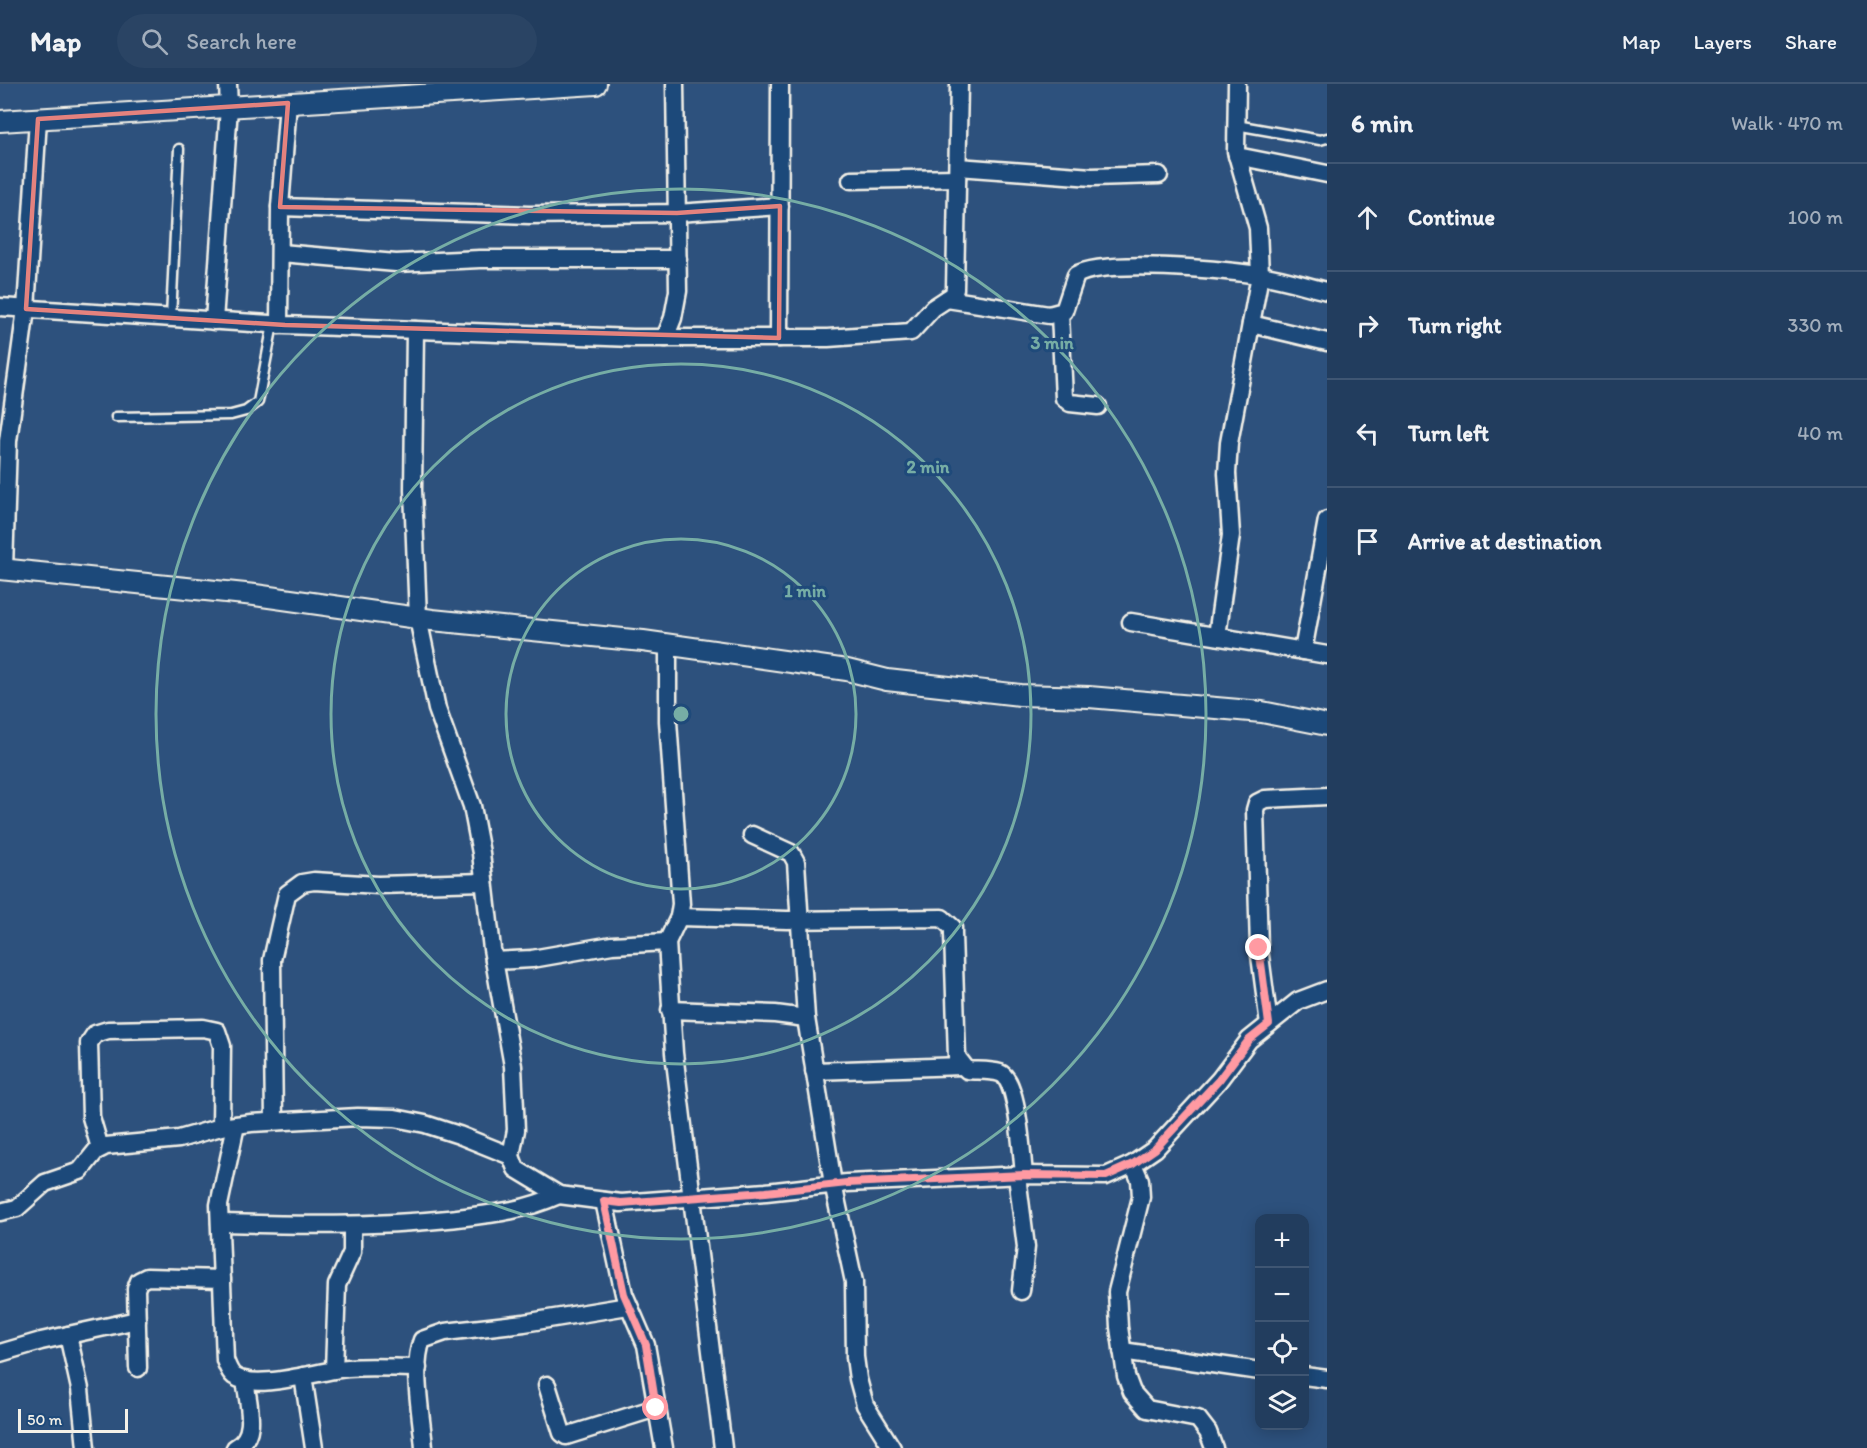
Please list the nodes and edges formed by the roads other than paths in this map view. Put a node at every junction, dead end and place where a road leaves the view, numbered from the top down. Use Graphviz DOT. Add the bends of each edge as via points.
graph roads {
  1 [pos="228,84"];
  2 [pos="596,84"];
  3 [pos="675,84"];
  4 [pos="780,84"];
  5 [pos="959,84"];
  6 [pos="1237,84"];
  7 [pos="454,88"];
  8 [pos="288,103"];
  9 [pos="229,107"];
  10 [pos="38,119"];
  11 [pos="0,121"];
  12 [pos="1236,125"];
  13 [pos="1327,138"];
  14 [pos="179,149"];
  15 [pos="1237,156"];
  16 [pos="958,173"];
  17 [pos="1327,174"];
  18 [pos="1159,175"];
  19 [pos="851,180"];
  20 [pos="780,206"];
  21 [pos="280,207"];
  22 [pos="677,213"];
  23 [pos="281,253"];
  24 [pos="678,259"];
  25 [pos="1260,275"];
  26 [pos="1327,291"];
  27 [pos="947,299"];
  28 [pos="0,307"];
  29 [pos="26,309"];
  30 [pos="1060,314"];
  31 [pos="171,318"];
  32 [pos="214,321"];
  33 [pos="1251,324"];
  34 [pos="276,325"];
  35 [pos="415,330"];
  36 [pos="665,338"];
  37 [pos="779,338"];
  38 [pos="1327,342"];
  39 [pos="1098,406"];
  40 [pos="116,417"];
  41 [pos="4,447"];
  42 [pos="1327,520"];
  43 [pos="2,569"];
  44 [pos="418,618"];
  45 [pos="1131,622"];
  46 [pos="1217,636"];
  47 [pos="668,645"];
  48 [pos="1303,651"];
  49 [pos="1327,655"];
  50 [pos="1327,725"];
  51 [pos="1327,796"];
  52 [pos="752,835"];
  53 [pos="484,882"];
  54 [pos="679,917"];
  55 [pos="799,920"];
  56 [pos="667,942"];
  57 [pos="494,961"];
  58 [pos="1327,990"];
  59 [pos="670,1010"];
  60 [pos="806,1018"];
  61 [pos="1269,1024"];
  62 [pos="962,1066"];
  63 [pos="814,1071"];
  64 [pos="274,1121"];
  65 [pos="228,1126"];
  66 [pos="100,1148"];
  67 [pos="511,1156"];
  68 [pos="1133,1164"];
  69 [pos="1021,1176"];
  70 [pos="833,1184"];
  71 [pos="559,1195"];
  72 [pos="692,1196"];
  73 [pos="604,1201"];
  74 [pos="0,1212"];
  75 [pos="220,1223"];
  76 [pos="352,1226"];
  77 [pos="222,1279"];
  78 [pos="1021,1291"];
  79 [pos="628,1306"];
  80 [pos="136,1320"];
  81 [pos="68,1335"];
  82 [pos="1122,1351"];
  83 [pos="0,1353"];
  84 [pos="138,1368"];
  85 [pos="418,1368"];
  86 [pos="333,1370"];
  87 [pos="1255,1370"];
  88 [pos="303,1376"];
  89 [pos="1309,1377"];
  90 [pos="1327,1379"];
  91 [pos="245,1380"];
  92 [pos="547,1385"];
  93 [pos="656,1408"];
  94 [pos="86,1448"];
  95 [pos="235,1448"];
  96 [pos="314,1448"];
  97 [pos="424,1448"];
  98 [pos="664,1448"];
  99 [pos="723,1448"];
  100 [pos="892,1448"];
  101 [pos="1214,1448"];
  1 -- 9 [label="street"];
  2 -- 7 [label="street"];
  3 -- 22 [label="street"];
  4 -- 20 [label="street"];
  5 -- 16 [label="street"];
  6 -- 12 [label="street"];
  7 -- 8 [label="street"];
  8 -- 9 [label="street"];
  8 -- 21 [label="street"];
  9 -- 10 [label="street"];
  9 -- 32 [label="street"];
  10 -- 11 [label="street"];
  10 -- 29 [label="street"];
  12 -- 13 [label="lane"];
  12 -- 15 [label="street"];
  14 -- 31 [label="lane"];
  15 -- 17 [label="street"];
  15 -- 25 [label="street" via="1258,228"];
  16 -- 18 [label="street"];
  16 -- 19 [label="street"];
  16 -- 27 [label="street" via="955,289"];
  20 -- 22 [label="street"];
  20 -- 37 [label="street"];
  21 -- 22 [label="street" via="529,215"];
  21 -- 23 [label="street"];
  22 -- 24 [label="street"];
  23 -- 24 [label="street" via="396,263"];
  23 -- 34 [label="street"];
  24 -- 36 [label="street" via="678,291"];
  25 -- 26 [label="street"];
  25 -- 30 [label="street" via="1124,265 1092,268 1076,275"];
  25 -- 33 [label="street"];
  27 -- 30 [label="street"];
  27 -- 37 [label="street" via="933,308 916,329 901,334"];
  28 -- 29 [label="street"];
  29 -- 31 [label="street"];
  29 -- 41 [label="street"];
  30 -- 39 [label="street" via="1064,398 1070,403"];
  31 -- 32 [label="street"];
  32 -- 34 [label="street"];
  33 -- 38 [label="street"];
  33 -- 46 [label="street" via="1229,443 1231,535"];
  34 -- 35 [label="street"];
  34 -- 40 [label="lane" via="258,402 246,411 231,415"];
  35 -- 36 [label="street"];
  35 -- 44 [label="street" via="413,490"];
  36 -- 37 [label="street"];
  41 -- 43 [label="street"];
  42 -- 48 [label="street"];
  43 -- 44 [label="street" via="255,595"];
  44 -- 47 [label="street"];
  44 -- 53 [label="street" via="437,709 472,806"];
  45 -- 46 [label="street"];
  46 -- 48 [label="street"];
  47 -- 50 [label="street" via="847,670 887,680 1020,695 1262,712"];
  47 -- 54 [label="street" via="668,721"];
  48 -- 49 [label="street"];
  51 -- 61 [label="street" via="1265,799 1257,803 1255,810 1259,948"];
  52 -- 55 [label="street" via="791,853 796,862"];
  53 -- 57 [label="street"];
  53 -- 64 [label="street" via="389,885 314,880 287,894 273,960"];
  54 -- 55 [label="street"];
  54 -- 56 [label="street"];
  55 -- 60 [label="street"];
  55 -- 62 [label="street" via="948,921 953,934 957,1057"];
  56 -- 57 [label="street" via="612,945 532,959"];
  56 -- 59 [label="street"];
  57 -- 67 [label="street" via="513,1066 516,1130"];
  58 -- 61 [label="street" via="1298,1001"];
  59 -- 60 [label="street"];
  59 -- 72 [label="street"];
  60 -- 63 [label="street"];
  61 -- 68 [label="street" via="1249,1040 1219,1080 1155,1149"];
  62 -- 63 [label="street"];
  62 -- 69 [label="street" via="1005,1077 1014,1096"];
  63 -- 70 [label="street"];
  64 -- 65 [label="street"];
  64 -- 67 [label="street" via="395,1119 459,1135"];
  65 -- 66 [label="street" via="179,1139"];
  65 -- 66 [label="street" via="222,1046 217,1031 108,1030 95,1034 89,1043 91,1117"];
  65 -- 75 [label="street"];
  66 -- 74 [label="street" via="80,1171 45,1183 17,1208"];
  67 -- 71 [label="street" via="516,1169"];
  68 -- 69 [label="street" via="1106,1176"];
  68 -- 82 [label="street" via="1142,1190 1117,1292"];
  69 -- 70 [label="street"];
  69 -- 78 [label="street" via="1026,1247"];
  70 -- 72 [label="street"];
  70 -- 100 [label="street" via="854,1282 858,1379 866,1405"];
  71 -- 73 [label="street"];
  71 -- 76 [label="street" via="531,1208 497,1214"];
  72 -- 73 [label="street"];
  72 -- 99 [label="street"];
  73 -- 79 [label="street"];
  75 -- 76 [label="street"];
  75 -- 77 [label="street"];
  76 -- 86 [label="street" via="352,1252 337,1286"];
  77 -- 80 [label="street" via="140,1281 136,1288"];
  77 -- 91 [label="street" via="225,1360 234,1376"];
  79 -- 85 [label="street" via="433,1334 422,1340"];
  79 -- 93 [label="street" via="646,1345"];
  80 -- 81 [label="street"];
  80 -- 84 [label="street"];
  81 -- 83 [label="street"];
  81 -- 94 [label="street" via="80,1389"];
  82 -- 87 [label="street"];
  82 -- 101 [label="street" via="1126,1376 1138,1402 1147,1409 1198,1419"];
  85 -- 86 [label="street"];
  85 -- 97 [label="street"];
  86 -- 88 [label="street"];
  88 -- 91 [label="street" via="264,1382"];
  88 -- 96 [label="street"];
  89 -- 90 [label="street"];
  91 -- 95 [label="street" via="251,1432 246,1442"];
  92 -- 93 [label="street" via="566,1436"];
  93 -- 98 [label="street"];
}
